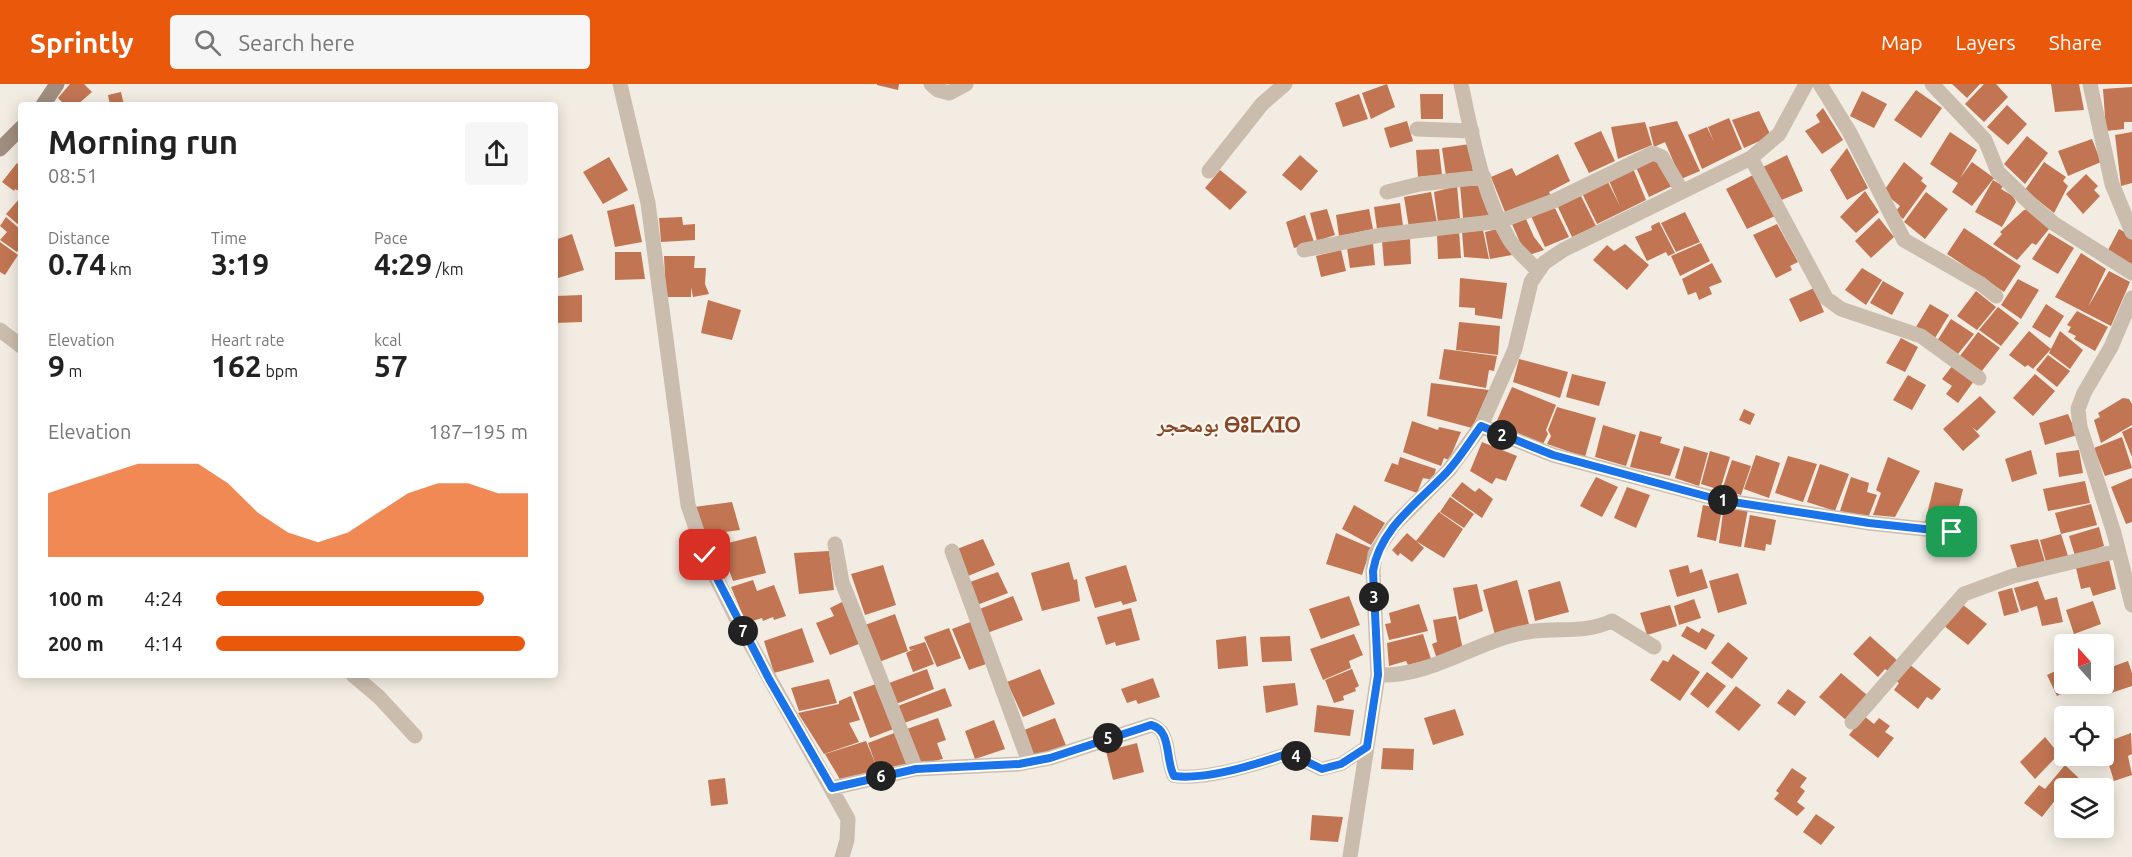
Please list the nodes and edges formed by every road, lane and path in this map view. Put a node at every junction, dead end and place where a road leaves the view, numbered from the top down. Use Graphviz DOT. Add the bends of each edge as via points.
graph roads {
  1 [pos="57,84"];
  2 [pos="620,84"];
  3 [pos="931,84"];
  4 [pos="966,84"];
  5 [pos="1285,84"];
  6 [pos="1461,84"];
  7 [pos="1806,84"];
  8 [pos="1820,84"];
  9 [pos="1932,84"];
  10 [pos="2090,84"];
  11 [pos="45,102"];
  12 [pos="1417,129"];
  13 [pos="18,131"];
  14 [pos="1472,132"];
  15 [pos="0,149"];
  16 [pos="1751,158"];
  17 [pos="1209,171"];
  18 [pos="1484,177"];
  19 [pos="1682,191"];
  20 [pos="1387,192"];
  21 [pos="1501,221"];
  22 [pos="2132,232"];
  23 [pos="1304,250"];
  24 [pos="1538,270"];
  25 [pos="2132,273"];
  26 [pos="1996,296"];
  27 [pos="2132,298"];
  28 [pos="0,330"];
  29 [pos="18,344"];
  30 [pos="1979,378"];
  31 [pos="1481,426"];
  32 [pos="1952,532"];
  33 [pos="835,544"];
  34 [pos="951,551"];
  35 [pos="2118,551"];
  36 [pos="2132,605"];
  37 [pos="1654,647"];
  38 [pos="1378,675"];
  39 [pos="357,678"];
  40 [pos="1852,722"];
  41 [pos="1151,725"];
  42 [pos="415,736"];
  43 [pos="1367,747"];
  44 [pos="1029,762"];
  45 [pos="916,769"];
  46 [pos="832,788"];
  47 [pos="842,857"];
  48 [pos="1350,857"];
  1 -- 11 [label="main road"];
  2 -- 46 [label="street" via="648,203 688,505 705,555 737,620"];
  3 -- 4 [label="street" via="949,93"];
  5 -- 17 [label="street" via="1262,104"];
  6 -- 14 [label="street"];
  7 -- 16 [label="street" via="1779,134"];
  8 -- 26 [label="street" via="1850,133 1904,240"];
  9 -- 25 [label="street" via="1985,140 1998,172 2033,206"];
  10 -- 22 [label="street" via="2112,184"];
  12 -- 14 [label="street"];
  13 -- 15 [label="main road"];
  14 -- 18 [label="street"];
  16 -- 19 [label="street"];
  16 -- 30 [label="street" via="1826,298 1841,309 1920,336"];
  18 -- 20 [label="street"];
  18 -- 21 [label="street"];
  19 -- 21 [label="street" via="1662,157 1653,153 1556,200"];
  19 -- 24 [label="street" via="1563,250"];
  21 -- 23 [label="street" via="1382,235"];
  21 -- 24 [label="street" via="1510,240"];
  24 -- 31 [label="street" via="1531,282 1515,349"];
  27 -- 35 [label="street" via="2078,409"];
  28 -- 29 [label="street"];
  31 -- 32 [label="street" via="1553,455 1720,500"];
  31 -- 38 [label="street" via="1449,470 1394,526 1376,554 1373,571"];
  33 -- 45 [label="street" via="842,582"];
  34 -- 44 [label="street"];
  35 -- 36 [label="street"];
  35 -- 40 [label="street" via="2013,576 1964,594"];
  37 -- 38 [label="street" via="1612,621 1580,631 1526,632 1424,669"];
  38 -- 43 [label="street"];
  39 -- 42 [label="street"];
  41 -- 43 [label="street" via="1164,733 1174,776 1232,769 1289,753 1322,769 1341,764"];
  41 -- 44 [label="street"];
  43 -- 48 [label="street"];
  44 -- 45 [label="street"];
  45 -- 46 [label="street"];
  46 -- 47 [label="street" via="848,819"];
}
